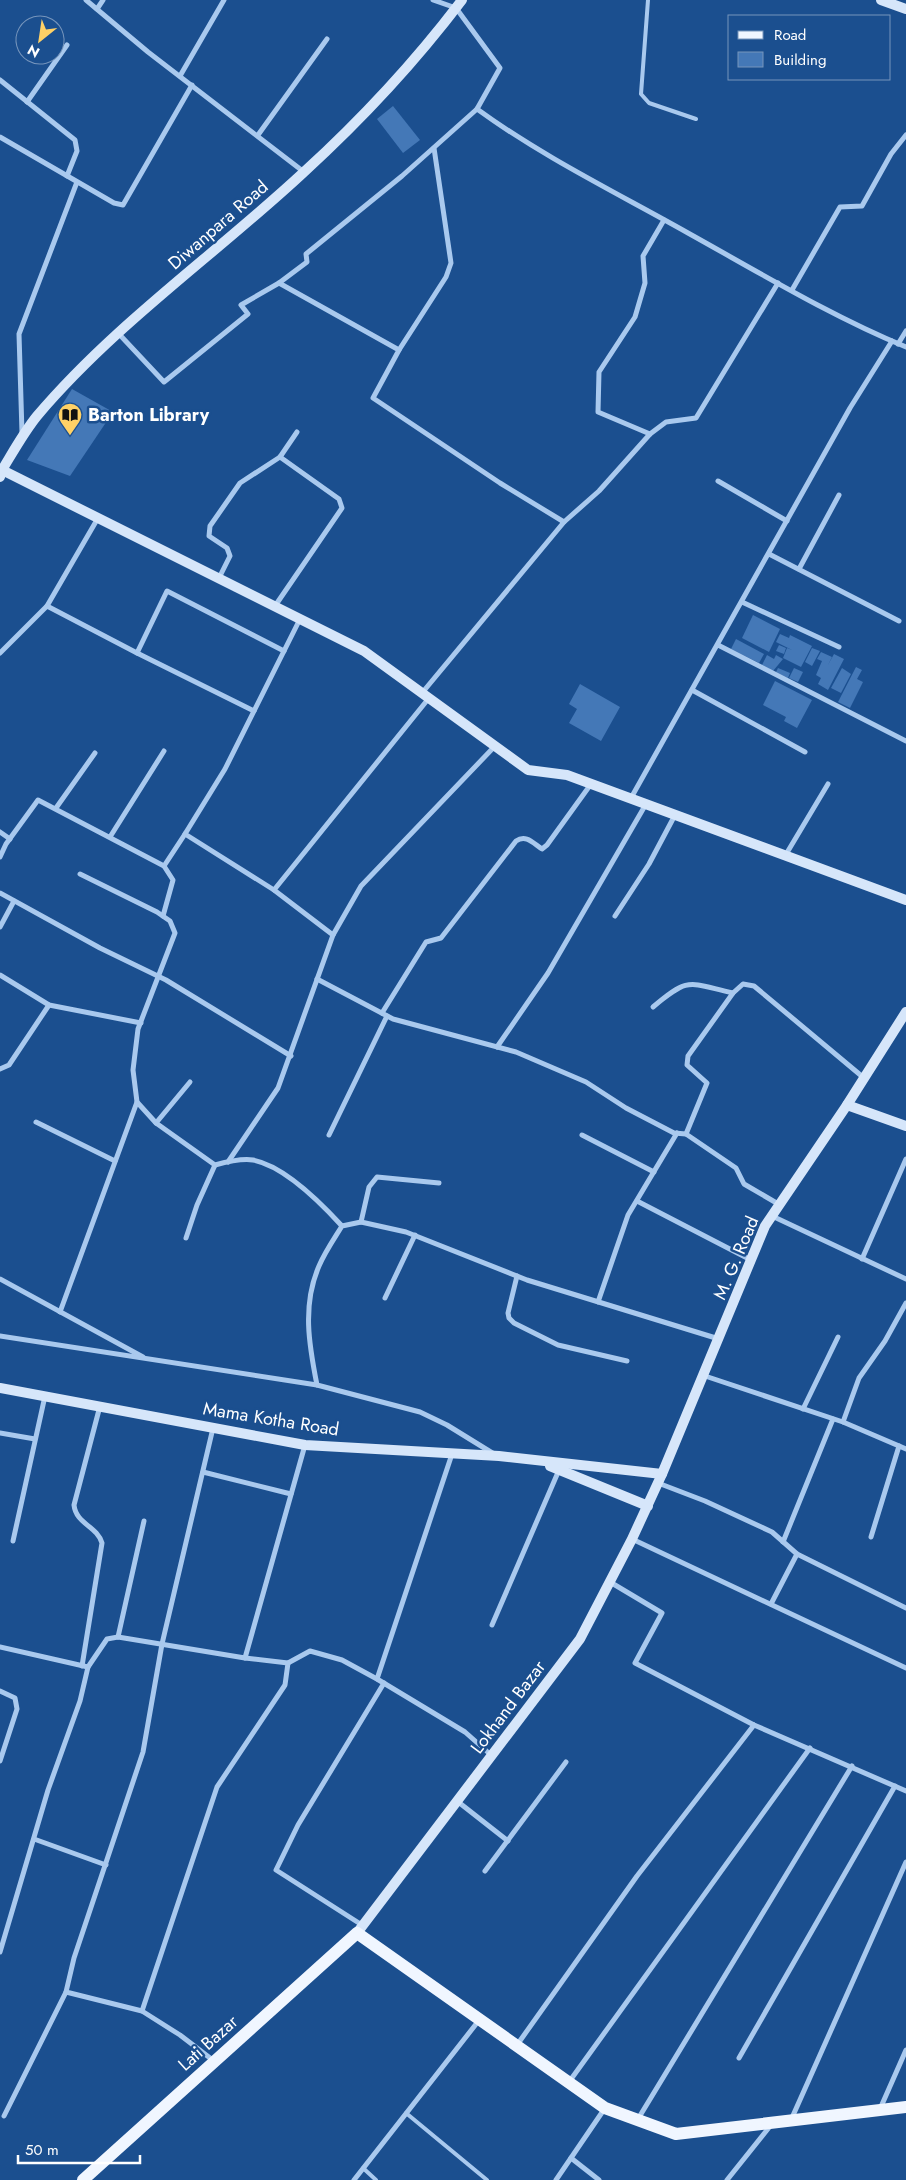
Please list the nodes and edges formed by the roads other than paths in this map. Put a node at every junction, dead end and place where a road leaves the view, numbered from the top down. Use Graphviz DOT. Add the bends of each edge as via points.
graph roads {
  1 [pos="86,0"];
  2 [pos="103,0"];
  3 [pos="224,0"];
  4 [pos="433,0"];
  5 [pos="648,0"];
  6 [pos="881,0"];
  7 [pos="459,4"];
  8 [pos="97,9"];
  9 [pos="906,9"];
  10 [pos="327,38"];
  11 [pos="68,46"];
  12 [pos="180,76"];
  13 [pos="0,80"];
  14 [pos="192,86"];
  15 [pos="27,102"];
  16 [pos="477,109"];
  17 [pos="696,119"];
  18 [pos="258,135"];
  19 [pos="906,136"];
  20 [pos="0,137"];
  21 [pos="434,148"];
  22 [pos="304,172"];
  23 [pos="67,176"];
  24 [pos="76,182"];
  25 [pos="664,220"];
  26 [pos="279,283"];
  27 [pos="778,283"];
  28 [pos="792,290"];
  29 [pos="906,331"];
  30 [pos="119,334"];
  31 [pos="892,341"];
  32 [pos="898,344"];
  33 [pos="906,347"];
  34 [pos="399,350"];
  35 [pos="297,432"];
  36 [pos="650,434"];
  37 [pos="22,439"];
  38 [pos="280,457"];
  39 [pos="1,472"];
  40 [pos="718,481"];
  41 [pos="839,495"];
  42 [pos="98,518"];
  43 [pos="787,521"];
  44 [pos="564,522"];
  45 [pos="769,554"];
  46 [pos="799,569"];
  47 [pos="219,578"];
  48 [pos="742,602"];
  49 [pos="47,606"];
  50 [pos="276,606"];
  51 [pos="300,618"];
  52 [pos="899,621"];
  53 [pos="718,645"];
  54 [pos="839,647"];
  55 [pos="284,651"];
  56 [pos="137,652"];
  57 [pos="0,653"];
  58 [pos="692,690"];
  59 [pos="426,695"];
  60 [pos="254,711"];
  61 [pos="906,741"];
  62 [pos="495,746"];
  63 [pos="164,751"];
  64 [pos="805,752"];
  65 [pos="95,753"];
  66 [pos="591,784"];
  67 [pos="828,784"];
  68 [pos="631,799"];
  69 [pos="646,804"];
  70 [pos="56,808"];
  71 [pos="676,815"];
  72 [pos="0,832"];
  73 [pos="185,834"];
  74 [pos="110,837"];
  75 [pos="10,839"];
  76 [pos="785,856"];
  77 [pos="0,857"];
  78 [pos="164,866"];
  79 [pos="80,874"];
  80 [pos="274,890"];
  81 [pos="0,893"];
  82 [pos="906,900"];
  83 [pos="14,901"];
  84 [pos="162,916"];
  85 [pos="615,916"];
  86 [pos="0,927"];
  87 [pos="333,934"];
  88 [pos="0,975"];
  89 [pos="159,977"];
  90 [pos="317,979"];
  91 [pos="733,993"];
  92 [pos="49,1005"];
  93 [pos="653,1007"];
  94 [pos="906,1012"];
  95 [pos="385,1014"];
  96 [pos="141,1023"];
  97 [pos="498,1047"];
  98 [pos="291,1056"];
  99 [pos="1,1069"];
  100 [pos="864,1078"];
  101 [pos="190,1082"];
  102 [pos="136,1102"];
  103 [pos="847,1105"];
  104 [pos="36,1122"];
  105 [pos="156,1123"];
  106 [pos="906,1126"];
  107 [pos="677,1133"];
  108 [pos="686,1134"];
  109 [pos="329,1135"];
  110 [pos="582,1135"];
  111 [pos="906,1159"];
  112 [pos="115,1161"];
  113 [pos="228,1162"];
  114 [pos="214,1165"];
  115 [pos="654,1172"];
  116 [pos="438,1183"];
  117 [pos="637,1201"];
  118 [pos="780,1206"];
  119 [pos="772,1216"];
  120 [pos="361,1222"];
  121 [pos="342,1226"];
  122 [pos="415,1235"];
  123 [pos="186,1238"];
  124 [pos="862,1258"];
  125 [pos="751,1260"];
  126 [pos="517,1276"];
  127 [pos="0,1279"];
  128 [pos="906,1279"];
  129 [pos="385,1298"];
  130 [pos="598,1302"];
  131 [pos="906,1303"];
  132 [pos="60,1312"];
  133 [pos="0,1336"];
  134 [pos="838,1337"];
  135 [pos="720,1339"];
  136 [pos="148,1359"];
  137 [pos="627,1361"];
  138 [pos="705,1376"];
  139 [pos="317,1385"];
  140 [pos="0,1388"];
  141 [pos="45,1396"];
  142 [pos="100,1406"];
  143 [pos="803,1409"];
  144 [pos="833,1419"];
  145 [pos="842,1422"];
  146 [pos="213,1428"];
  147 [pos="0,1433"];
  148 [pos="35,1440"];
  149 [pos="305,1445"];
  150 [pos="898,1446"];
  151 [pos="906,1449"];
  152 [pos="452,1454"];
  153 [pos="499,1456"];
  154 [pos="540,1462"];
  155 [pos="559,1470"];
  156 [pos="203,1472"];
  157 [pos="660,1479"];
  158 [pos="291,1494"];
  159 [pos="648,1506"];
  160 [pos="144,1521"];
  161 [pos="871,1538"];
  162 [pos="632,1539"];
  163 [pos="13,1541"];
  164 [pos="783,1542"];
  165 [pos="797,1554"];
  166 [pos="610,1582"];
  167 [pos="771,1604"];
  168 [pos="906,1608"];
  169 [pos="492,1625"];
  170 [pos="118,1637"];
  171 [pos="162,1644"];
  172 [pos="0,1647"];
  173 [pos="245,1658"];
  174 [pos="288,1663"];
  175 [pos="85,1667"];
  176 [pos="906,1668"];
  177 [pos="377,1679"];
  178 [pos="384,1683"];
  179 [pos="0,1691"];
  180 [pos="754,1725"];
  181 [pos="810,1748"];
  182 [pos="492,1756"];
  183 [pos="0,1761"];
  184 [pos="566,1762"];
  185 [pos="852,1766"];
  186 [pos="895,1786"];
  187 [pos="906,1791"];
  188 [pos="457,1801"];
  189 [pos="34,1840"];
  190 [pos="508,1840"];
  191 [pos="906,1862"];
  192 [pos="106,1865"];
  193 [pos="485,1871"];
  194 [pos="360,1929"];
  195 [pos="0,1952"];
  196 [pos="66,1992"];
  197 [pos="142,2011"];
  198 [pos="480,2019"];
  199 [pos="516,2045"];
  200 [pos="906,2050"];
  201 [pos="739,2058"];
  202 [pos="214,2061"];
  203 [pos="568,2082"];
  204 [pos="906,2107"];
  205 [pos="605,2108"];
  206 [pos="880,2110"];
  207 [pos="406,2113"];
  208 [pos="4,2116"];
  209 [pos="638,2120"];
  210 [pos="791,2120"];
  211 [pos="772,2122"];
  212 [pos="571,2158"];
  213 [pos="363,2168"];
  214 [pos="83,2180"];
  215 [pos="354,2180"];
  216 [pos="376,2180"];
  217 [pos="487,2180"];
  218 [pos="556,2180"];
  219 [pos="599,2180"];
  220 [pos="728,2180"];
  1 -- 8 [label="street"];
  2 -- 8 [label="street"];
  3 -- 12 [label="street"];
  4 -- 7 [label="street"];
  5 -- 17 [label="lane" via="641,94 649,103"];
  6 -- 9 [label="street"];
  7 -- 16 [label="street" via="500,68"];
  7 -- 22 [label="street, Diwanpara Road" via="402,76"];
  8 -- 12 [label="street"];
  10 -- 18 [label="street"];
  11 -- 15 [label="street"];
  12 -- 14 [label="street"];
  13 -- 15 [label="street"];
  14 -- 18 [label="street"];
  14 -- 24 [label="street" via="123,205"];
  15 -- 23 [label="street" via="75,140 77,151"];
  16 -- 21 [label="street"];
  16 -- 25 [label="street" via="510,133"];
  18 -- 22 [label="street"];
  19 -- 28 [label="street" via="891,154 862,206 840,207"];
  20 -- 23 [label="street"];
  21 -- 26 [label="street" via="306,254 307,262"];
  21 -- 34 [label="street" via="451,263 446,277"];
  22 -- 30 [label="street, Diwanpara Road"];
  23 -- 24 [label="street"];
  24 -- 37 [label="street" via="19,334"];
  25 -- 27 [label="street"];
  25 -- 36 [label="street" via="643,256 645,283 636,317 599,372 598,412"];
  26 -- 30 [label="street" via="241,304 248,314 164,382"];
  26 -- 34 [label="street"];
  27 -- 28 [label="street"];
  27 -- 36 [label="street" via="696,418 666,422"];
  28 -- 31 [label="street"];
  29 -- 32 [label="street"];
  30 -- 37 [label="street, Diwanpara Road" via="36,417"];
  31 -- 32 [label="street"];
  31 -- 43 [label="street" via="850,408"];
  32 -- 33 [label="street"];
  34 -- 44 [label="street" via="373,398"];
  35 -- 38 [label="street"];
  36 -- 44 [label="street" via="599,491"];
  37 -- 39 [label="street, Diwanpara Road"];
  38 -- 47 [label="street" via="240,483 210,526 209,536 227,548 230,556"];
  38 -- 50 [label="street" via="339,499 342,508"];
  39 -- 42 [label="street"];
  40 -- 43 [label="street"];
  41 -- 46 [label="street"];
  42 -- 47 [label="street"];
  42 -- 49 [label="street"];
  43 -- 45 [label="street"];
  44 -- 59 [label="street"];
  45 -- 46 [label="street"];
  45 -- 48 [label="street"];
  46 -- 52 [label="street"];
  47 -- 50 [label="street"];
  48 -- 53 [label="street"];
  48 -- 54 [label="street"];
  49 -- 56 [label="street"];
  49 -- 57 [label="street"];
  50 -- 51 [label="street"];
  51 -- 55 [label="street"];
  51 -- 59 [label="street" via="364,651"];
  53 -- 58 [label="street"];
  53 -- 61 [label="street"];
  55 -- 56 [label="street" via="167,591"];
  55 -- 60 [label="street"];
  56 -- 60 [label="street"];
  58 -- 64 [label="street"];
  58 -- 68 [label="street"];
  59 -- 62 [label="street"];
  59 -- 80 [label="street"];
  60 -- 73 [label="street" via="225,769"];
  62 -- 66 [label="street" via="528,770 567,775"];
  62 -- 87 [label="street" via="361,886"];
  63 -- 74 [label="street"];
  65 -- 70 [label="street"];
  66 -- 68 [label="street"];
  66 -- 95 [label="street" via="542,849 527,838 516,841 441,938 426,942"];
  67 -- 76 [label="street"];
  68 -- 69 [label="street"];
  69 -- 71 [label="street"];
  69 -- 97 [label="street" via="548,972"];
  70 -- 74 [label="street"];
  70 -- 75 [label="street" via="38,800"];
  71 -- 76 [label="street"];
  71 -- 85 [label="street"];
  72 -- 75 [label="street"];
  73 -- 78 [label="street"];
  73 -- 80 [label="street"];
  74 -- 78 [label="street"];
  75 -- 77 [label="street"];
  76 -- 82 [label="street"];
  78 -- 84 [label="street" via="173,880"];
  79 -- 84 [label="street"];
  80 -- 87 [label="street"];
  81 -- 83 [label="street"];
  83 -- 86 [label="street"];
  83 -- 89 [label="street"];
  84 -- 89 [label="street" via="170,921 174,932"];
  87 -- 90 [label="street"];
  88 -- 92 [label="street"];
  89 -- 96 [label="street"];
  89 -- 98 [label="street"];
  90 -- 95 [label="street"];
  90 -- 98 [label="street"];
  91 -- 93 [label="street" via="688,983 676,987"];
  91 -- 100 [label="street" via="743,984 754,986"];
  91 -- 108 [label="street" via="688,1056 687,1065 707,1083"];
  92 -- 96 [label="street"];
  92 -- 99 [label="street" via="9,1065"];
  94 -- 100 [label="street, M. G. Road"];
  95 -- 97 [label="street"];
  95 -- 109 [label="street"];
  96 -- 102 [label="street" via="134,1070"];
  97 -- 107 [label="street" via="586,1082 626,1108"];
  98 -- 113 [label="street" via="278,1088"];
  100 -- 103 [label="street, M. G. Road"];
  101 -- 105 [label="street"];
  102 -- 105 [label="street"];
  102 -- 112 [label="street"];
  103 -- 106 [label="street"];
  103 -- 118 [label="street, M. G. Road"];
  104 -- 112 [label="street"];
  105 -- 114 [label="street"];
  107 -- 108 [label="street"];
  107 -- 115 [label="street"];
  108 -- 118 [label="street" via="736,1168 744,1184"];
  110 -- 115 [label="street"];
  111 -- 124 [label="street"];
  112 -- 132 [label="street"];
  113 -- 114 [label="street"];
  113 -- 121 [label="street" via="252,1160 274,1168 321,1203"];
  114 -- 123 [label="street"];
  115 -- 117 [label="street"];
  116 -- 120 [label="street" via="376,1177 369,1187"];
  117 -- 125 [label="street"];
  117 -- 130 [label="street" via="626,1220"];
  118 -- 119 [label="street, M. G. Road"];
  119 -- 124 [label="street"];
  119 -- 125 [label="street, M. G. Road"];
  120 -- 121 [label="street"];
  120 -- 122 [label="street"];
  121 -- 139 [label="street" via="319,1267 308,1306 310,1350"];
  122 -- 126 [label="street"];
  122 -- 129 [label="street"];
  124 -- 128 [label="street"];
  125 -- 135 [label="street, M. G. Road"];
  126 -- 130 [label="street"];
  126 -- 137 [label="street" via="508,1313 514,1323 558,1345"];
  127 -- 132 [label="street"];
  130 -- 135 [label="street"];
  131 -- 145 [label="street" via="859,1378"];
  132 -- 136 [label="street"];
  133 -- 136 [label="street"];
  134 -- 143 [label="street"];
  135 -- 138 [label="street, M. G. Road"];
  136 -- 139 [label="street"];
  138 -- 143 [label="street"];
  138 -- 157 [label="street, M. G. Road"];
  139 -- 153 [label="street" via="420,1412"];
  140 -- 141 [label="street, Mama Kotha Road"];
  141 -- 142 [label="street, Mama Kotha Road"];
  141 -- 148 [label="street"];
  142 -- 146 [label="street, Mama Kotha Road"];
  142 -- 175 [label="street" via="74,1505 74,1513 101,1537 102,1542"];
  143 -- 144 [label="street"];
  144 -- 145 [label="street"];
  144 -- 164 [label="street"];
  145 -- 150 [label="street"];
  146 -- 149 [label="street, Mama Kotha Road"];
  146 -- 156 [label="street"];
  147 -- 148 [label="street"];
  148 -- 163 [label="street"];
  149 -- 152 [label="street, Mama Kotha Road"];
  149 -- 158 [label="street"];
  150 -- 151 [label="street"];
  150 -- 161 [label="street"];
  152 -- 153 [label="street, Mama Kotha Road"];
  152 -- 177 [label="street"];
  153 -- 154 [label="street, Mama Kotha Road"];
  154 -- 155 [label="street, Mama Kotha Road"];
  154 -- 157 [label="street, Mama Kotha Road"];
  155 -- 159 [label="street, Mama Kotha Road"];
  155 -- 169 [label="street"];
  156 -- 158 [label="street"];
  156 -- 171 [label="street"];
  157 -- 159 [label="street, Lokhand Bazar"];
  157 -- 164 [label="street" via="772,1532"];
  158 -- 173 [label="street"];
  159 -- 162 [label="street, Lokhand Bazar"];
  160 -- 170 [label="street"];
  162 -- 166 [label="street, Lokhand Bazar"];
  162 -- 167 [label="street"];
  164 -- 165 [label="street"];
  165 -- 167 [label="street"];
  165 -- 168 [label="street"];
  166 -- 180 [label="street" via="662,1613 635,1664"];
  166 -- 182 [label="street, Lokhand Bazar" via="580,1639"];
  167 -- 176 [label="street"];
  170 -- 171 [label="street"];
  170 -- 175 [label="street" via="107,1639"];
  171 -- 173 [label="street"];
  171 -- 192 [label="street" via="143,1752"];
  172 -- 175 [label="street"];
  173 -- 174 [label="street"];
  174 -- 177 [label="street" via="310,1651 342,1660"];
  174 -- 197 [label="street" via="285,1685 217,1788"];
  175 -- 189 [label="street" via="80,1701"];
  177 -- 178 [label="street"];
  178 -- 182 [label="street" via="465,1732"];
  178 -- 194 [label="street" via="298,1825 276,1870"];
  179 -- 183 [label="street" via="14,1698 17,1709"];
  180 -- 181 [label="street"];
  180 -- 199 [label="street" via="636,1876"];
  181 -- 185 [label="street"];
  181 -- 203 [label="street"];
  182 -- 188 [label="street, Lokhand Bazar"];
  184 -- 190 [label="street"];
  185 -- 186 [label="street"];
  185 -- 209 [label="street"];
  186 -- 187 [label="street"];
  186 -- 201 [label="street"];
  188 -- 190 [label="street"];
  188 -- 194 [label="street, Lokhand Bazar"];
  189 -- 192 [label="street"];
  189 -- 195 [label="street"];
  190 -- 193 [label="street"];
  191 -- 210 [label="street"];
  192 -- 196 [label="street" via="74,1958"];
  194 -- 198 [label="main road"];
  194 -- 202 [label="main road, Lati Bazar"];
  196 -- 197 [label="street"];
  196 -- 208 [label="street"];
  197 -- 202 [label="street"];
  198 -- 199 [label="main road"];
  198 -- 207 [label="street"];
  199 -- 203 [label="main road"];
  200 -- 206 [label="street"];
  202 -- 214 [label="main road, Lati Bazar"];
  203 -- 205 [label="main road"];
  204 -- 206 [label="main road"];
  205 -- 209 [label="main road"];
  205 -- 212 [label="street"];
  206 -- 210 [label="main road"];
  207 -- 213 [label="street"];
  207 -- 217 [label="lane"];
  209 -- 211 [label="main road" via="676,2134"];
  210 -- 211 [label="main road"];
  211 -- 220 [label="street"];
  212 -- 218 [label="street"];
  212 -- 219 [label="street"];
  213 -- 215 [label="street"];
  213 -- 216 [label="lane"];
}
